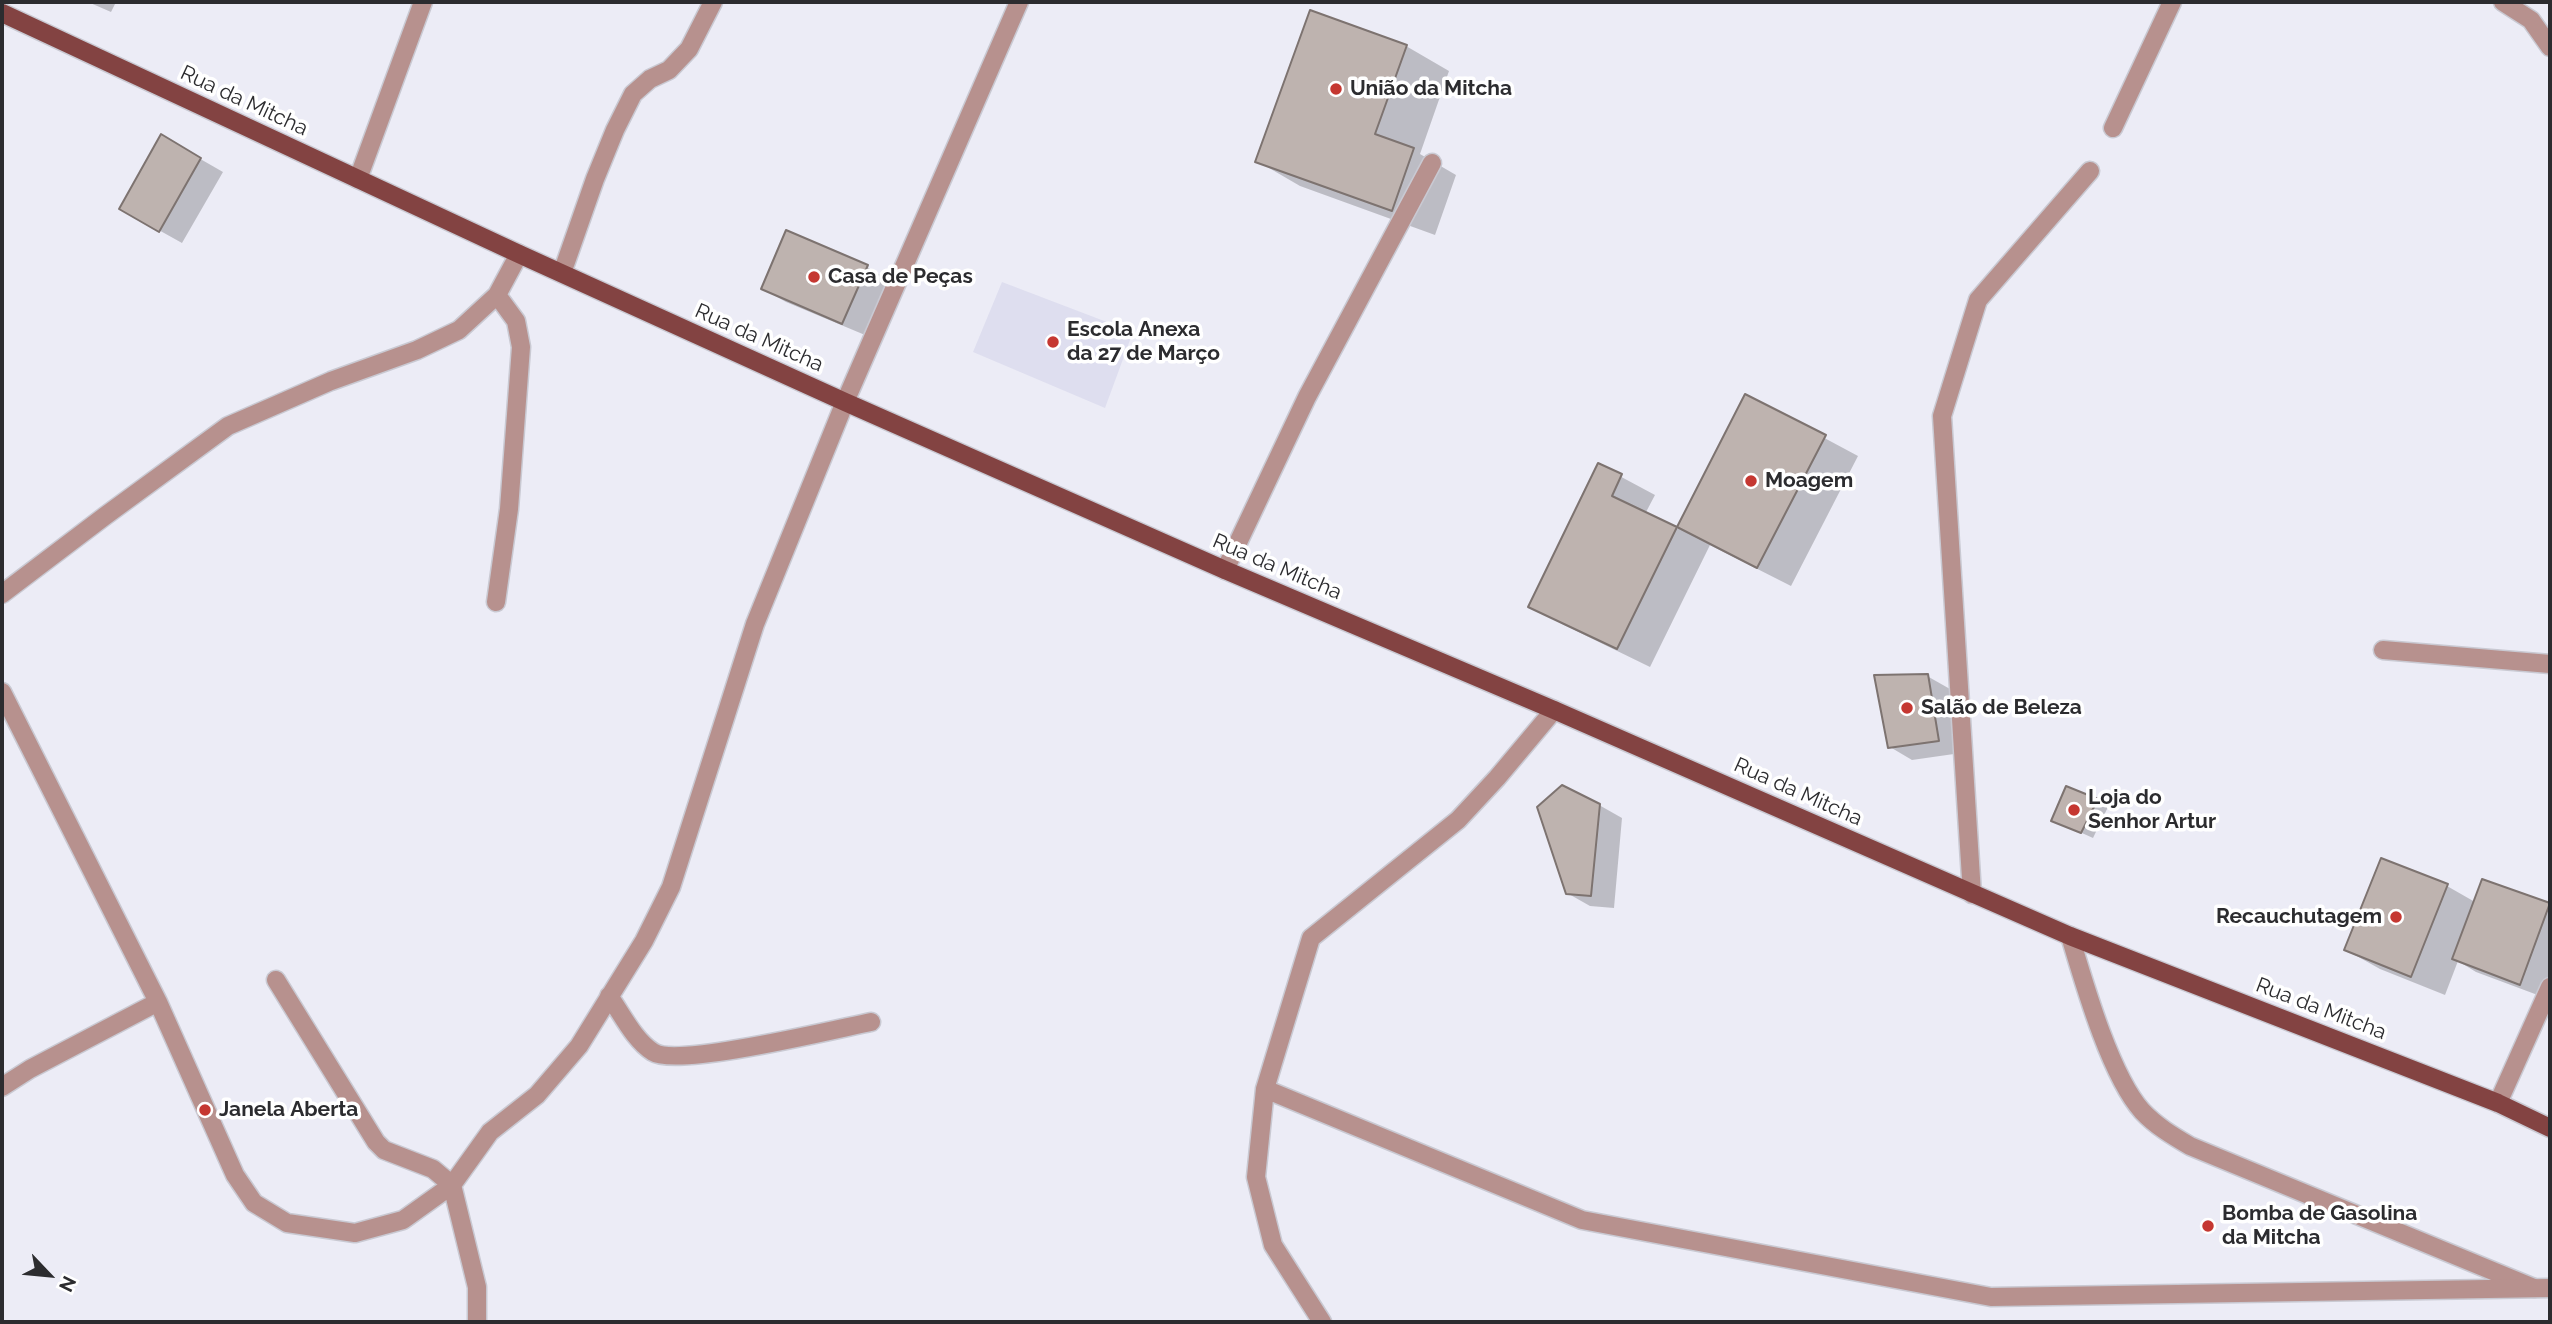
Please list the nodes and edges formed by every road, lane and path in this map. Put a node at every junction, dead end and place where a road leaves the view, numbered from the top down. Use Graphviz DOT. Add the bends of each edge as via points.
graph roads {
  1 [pos="422,2"];
  2 [pos="713,2"];
  3 [pos="1018,2"];
  4 [pos="2172,2"];
  5 [pos="2503,2"];
  6 [pos="2,13"];
  7 [pos="2550,47"];
  8 [pos="2113,128"];
  9 [pos="1432,163"];
  10 [pos="2090,171"];
  11 [pos="358,179"];
  12 [pos="519,254"];
  13 [pos="562,274"];
  14 [pos="497,295"];
  15 [pos="845,402"];
  16 [pos="1225,569"];
  17 [pos="2,594"];
  18 [pos="496,602"];
  19 [pos="2383,650"];
  20 [pos="2550,664"];
  21 [pos="2,692"];
  22 [pos="1554,710"];
  23 [pos="1972,894"];
  24 [pos="2070,936"];
  25 [pos="276,980"];
  26 [pos="2550,987"];
  27 [pos="609,996"];
  28 [pos="158,1002"];
  29 [pos="871,1022"];
  30 [pos="2,1087"];
  31 [pos="1265,1089"];
  32 [pos="2498,1102"];
  33 [pos="2550,1128"];
  34 [pos="452,1185"];
  35 [pos="2542,1288"];
  36 [pos="477,1322"];
  37 [pos="1322,1322"];
  1 -- 11 [label="street"];
  2 -- 13 [label="street" via="688,49 669,70 634,94 595,179"];
  3 -- 15 [label="street"];
  4 -- 8 [label="street"];
  5 -- 7 [label="street" via="2531,20"];
  6 -- 11 [label="main road, Rua da Mitcha"];
  9 -- 16 [label="street" via="1307,397"];
  10 -- 23 [label="street" via="1978,300 1942,416"];
  11 -- 12 [label="main road, Rua da Mitcha"];
  12 -- 13 [label="main road, Rua da Mitcha"];
  12 -- 14 [label="street"];
  13 -- 15 [label="main road, Rua da Mitcha"];
  14 -- 17 [label="street" via="459,330 228,426"];
  14 -- 18 [label="street" via="516,321 521,347 509,509"];
  15 -- 16 [label="main road, Rua da Mitcha"];
  15 -- 27 [label="street" via="755,624 671,887"];
  16 -- 22 [label="main road, Rua da Mitcha"];
  19 -- 20 [label="street"];
  21 -- 28 [label="street"];
  22 -- 23 [label="main road, Rua da Mitcha"];
  22 -- 31 [label="street" via="1458,820 1311,937"];
  23 -- 24 [label="main road, Rua da Mitcha"];
  24 -- 32 [label="main road, Rua da Mitcha"];
  24 -- 35 [label="street" via="2128,1091 2157,1126 2190,1146"];
  25 -- 34 [label="street" via="376,1142 384,1150 433,1169"];
  26 -- 32 [label="street"];
  27 -- 29 [label="street" via="654,1053 673,1057"];
  27 -- 34 [label="street" via="579,1046 537,1095 490,1132"];
  28 -- 30 [label="street"];
  28 -- 34 [label="street" via="235,1175 254,1203 287,1223 355,1233 403,1220"];
  31 -- 35 [label="street" via="1581,1220 1991,1297"];
  31 -- 37 [label="street" via="1256,1177 1273,1245"];
  32 -- 33 [label="main road, Rua da Mitcha"];
  34 -- 36 [label="street" via="477,1287"];
}
